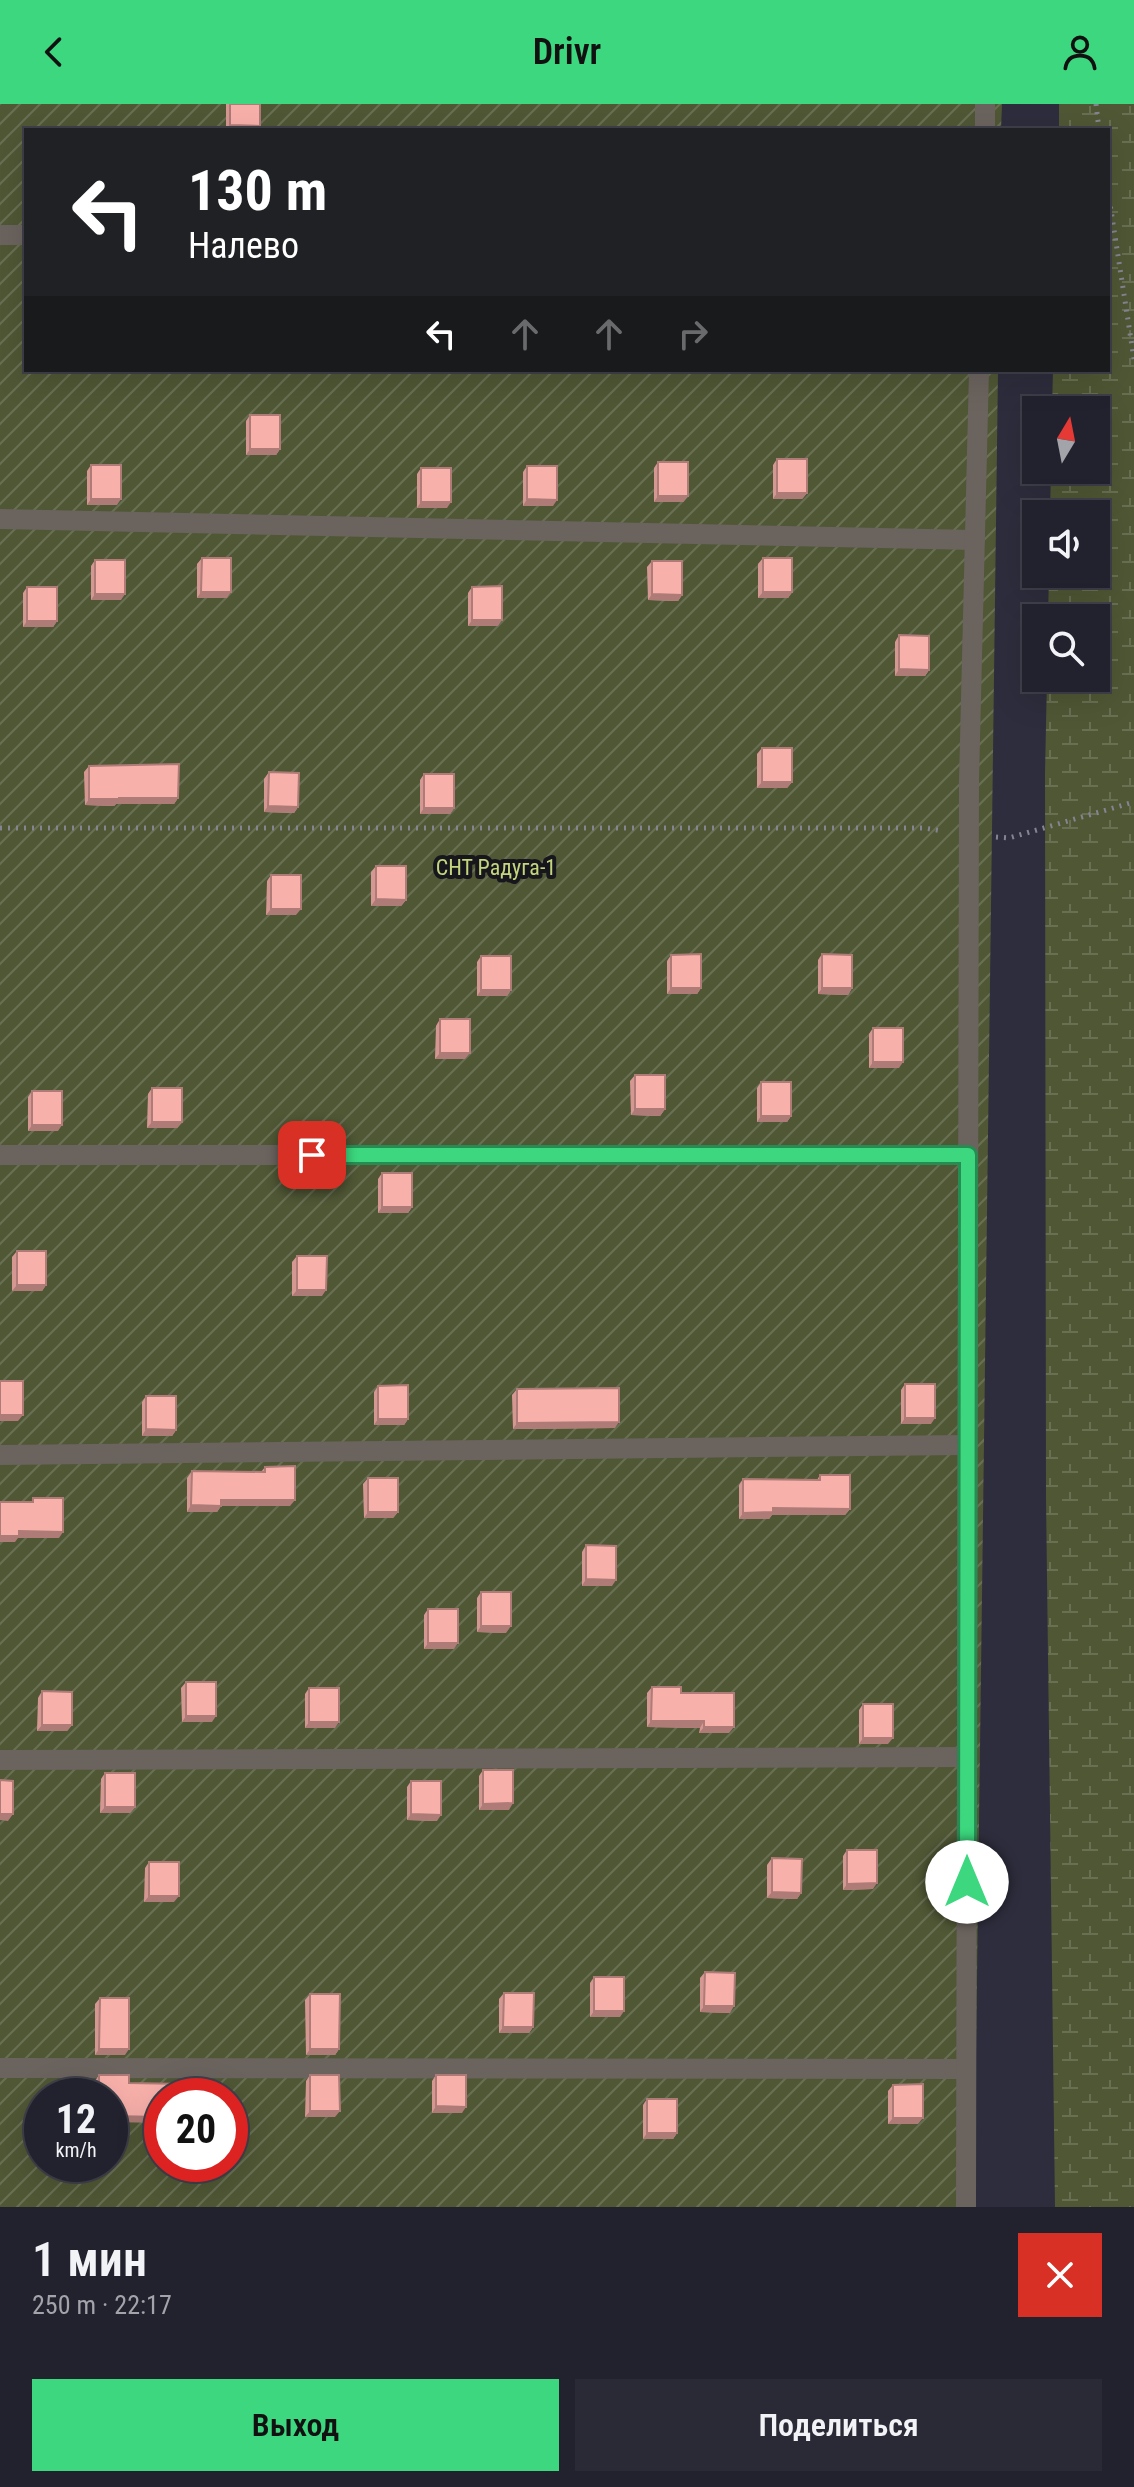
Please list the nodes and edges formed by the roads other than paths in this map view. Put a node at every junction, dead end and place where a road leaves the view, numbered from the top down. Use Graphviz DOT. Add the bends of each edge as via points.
graph roads {
  1 [pos="985,104"];
  2 [pos="985,128"];
  3 [pos="0,235"];
  4 [pos="24,235"];
  5 [pos="979,372"];
  6 [pos="0,519"];
  7 [pos="975,540"];
  8 [pos="0,1155"];
  9 [pos="968,1155"];
  10 [pos="967,1445"];
  11 [pos="0,1455"];
  12 [pos="967,1757"];
  13 [pos="0,1760"];
  14 [pos="0,2068"];
  15 [pos="966,2069"];
  16 [pos="966,2207"];
  1 -- 2 [label="lane"];
  3 -- 4 [label="lane"];
  5 -- 7 [label="lane"];
  6 -- 7 [label="lane"];
  7 -- 9 [label="lane"];
  8 -- 9 [label="lane"];
  9 -- 10 [label="lane"];
  10 -- 11 [label="lane"];
  10 -- 12 [label="lane"];
  12 -- 13 [label="lane"];
  12 -- 15 [label="lane"];
  14 -- 15 [label="lane"];
  15 -- 16 [label="lane"];
}
